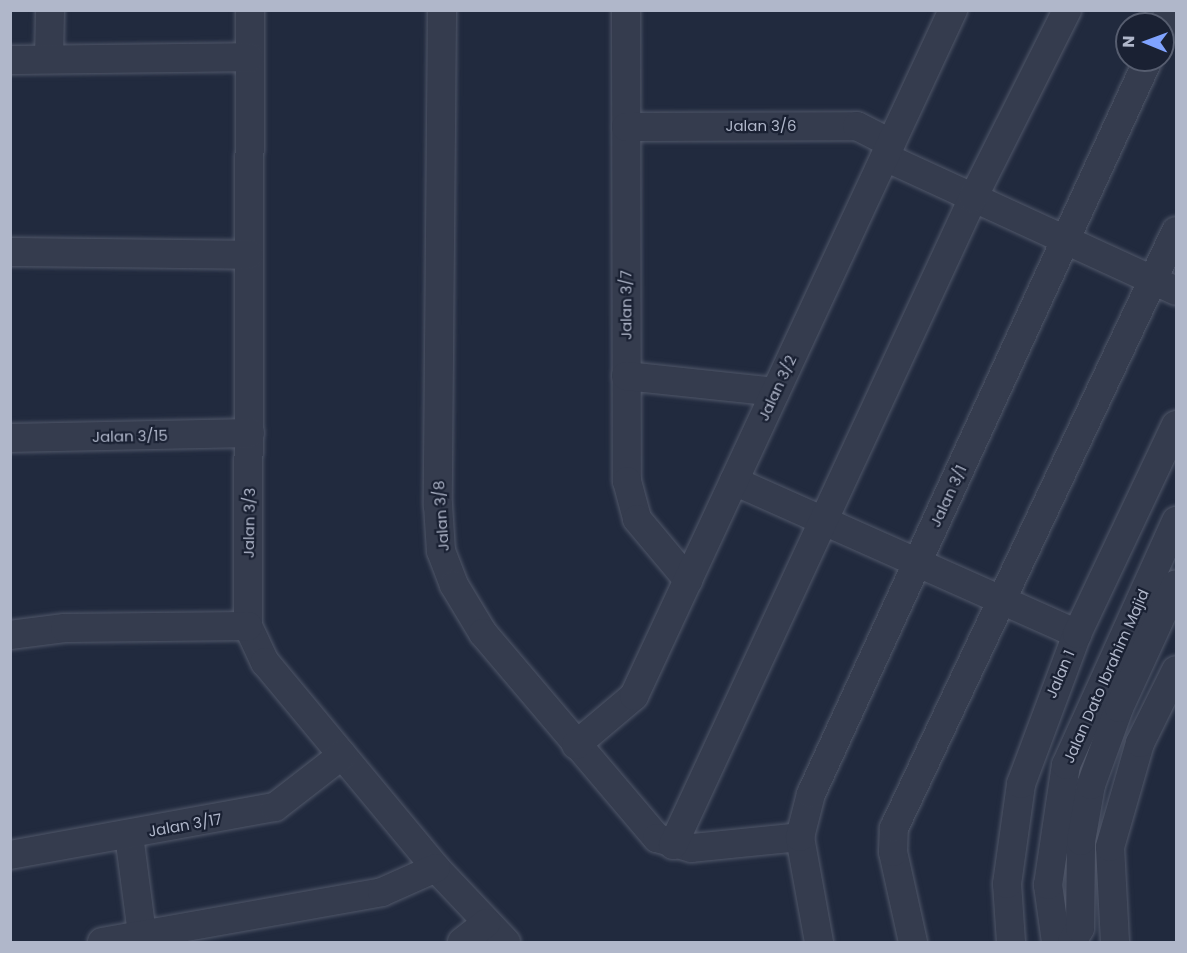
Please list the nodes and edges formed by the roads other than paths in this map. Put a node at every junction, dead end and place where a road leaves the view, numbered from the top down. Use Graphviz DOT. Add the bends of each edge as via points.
graph roads {
  1 [pos="50,10"];
  2 [pos="250,10"];
  3 [pos="442,10"];
  4 [pos="626,10"];
  5 [pos="953,10"];
  6 [pos="1067,10"];
  7 [pos="249,57"];
  8 [pos="49,59"];
  9 [pos="10,60"];
  10 [pos="1143,72"];
  11 [pos="626,127"];
  12 [pos="888,150"];
  13 [pos="973,198"];
  14 [pos="1176,231"];
  15 [pos="1066,243"];
  16 [pos="10,252"];
  17 [pos="249,255"];
  18 [pos="1165,286"];
  19 [pos="626,376"];
  20 [pos="775,392"];
  21 [pos="1176,424"];
  22 [pos="250,433"];
  23 [pos="10,438"];
  24 [pos="734,481"];
  25 [pos="1176,521"];
  26 [pos="822,522"];
  27 [pos="915,566"];
  28 [pos="688,580"];
  29 [pos="1176,584"];
  30 [pos="1000,600"];
  31 [pos="248,626"];
  32 [pos="1077,634"];
  33 [pos="10,635"];
  34 [pos="1176,670"];
  35 [pos="576,745"];
  36 [pos="342,755"];
  37 [pos="129,835"];
  38 [pos="800,837"];
  39 [pos="673,845"];
  40 [pos="10,855"];
  41 [pos="435,868"];
  42 [pos="486,923"];
  43 [pos="143,939"];
  44 [pos="102,942"];
  45 [pos="462,942"];
  46 [pos="506,942"];
  47 [pos="819,942"];
  48 [pos="913,942"];
  49 [pos="1011,942"];
  50 [pos="1056,942"];
  51 [pos="1072,942"];
  52 [pos="1115,942"];
  1 -- 8 [label="street"];
  2 -- 7 [label="street, Jalan 3/3"];
  3 -- 35 [label="street, Jalan 3/8" via="437,206 441,551 453,585 483,633"];
  4 -- 11 [label="street, Jalan 3/7"];
  5 -- 12 [label="street, Jalan 3/2"];
  6 -- 13 [label="street"];
  7 -- 8 [label="street"];
  7 -- 17 [label="street, Jalan 3/3"];
  8 -- 9 [label="street"];
  10 -- 15 [label="street, Jalan 3/1"];
  11 -- 12 [label="street, Jalan 3/6" via="848,125"];
  11 -- 19 [label="street, Jalan 3/7"];
  12 -- 13 [label="street, Jalan 3/6"];
  12 -- 20 [label="street, Jalan 3/2"];
  13 -- 15 [label="street, Jalan 3/6"];
  13 -- 26 [label="street"];
  14 -- 18 [label="street"];
  15 -- 18 [label="street, Jalan 3/6"];
  15 -- 27 [label="street, Jalan 3/1"];
  16 -- 17 [label="street"];
  17 -- 22 [label="street, Jalan 3/3"];
  18 -- 30 [label="street"];
  19 -- 20 [label="street"];
  19 -- 28 [label="street, Jalan 3/7" via="630,499 638,519"];
  20 -- 24 [label="street, Jalan 3/2"];
  21 -- 32 [label="street, Jalan 1"];
  22 -- 23 [label="street, Jalan 3/15"];
  22 -- 31 [label="street, Jalan 3/3"];
  24 -- 26 [label="street"];
  24 -- 28 [label="street, Jalan 3/2"];
  25 -- 50 [label="street, Jalan Dato Ibrahim Majid" via="1066,765 1048,885"];
  26 -- 27 [label="street"];
  26 -- 39 [label="street"];
  27 -- 30 [label="street"];
  27 -- 38 [label="street, Jalan 3/1" via="811,794"];
  28 -- 35 [label="street, Jalan 3/2" via="634,696"];
  29 -- 51 [label="street, Jalan Dato Ibrahim Majid" via="1119,708 1091,785 1081,841 1080,928"];
  30 -- 32 [label="street"];
  30 -- 48 [label="street" via="894,828 893,852"];
  31 -- 33 [label="street" via="64,628"];
  31 -- 36 [label="street, Jalan 3/3" via="265,662"];
  32 -- 49 [label="street, Jalan 1" via="1021,784 1007,884"];
  34 -- 52 [label="street" via="1140,743 1110,847"];
  35 -- 39 [label="street, Jalan 3/8" via="647,830"];
  36 -- 37 [label="street, Jalan 3/17" via="275,807"];
  36 -- 41 [label="street, Jalan 3/3"];
  37 -- 40 [label="street, Jalan 3/17"];
  37 -- 43 [label="street"];
  38 -- 39 [label="street, Jalan 3/8" via="692,848"];
  38 -- 47 [label="street, Jalan 3/1"];
  41 -- 42 [label="street, Jalan 3/3"];
  41 -- 43 [label="street" via="382,892"];
  42 -- 45 [label="street"];
  42 -- 46 [label="street, Jalan 3/3"];
  43 -- 44 [label="street"];
}
